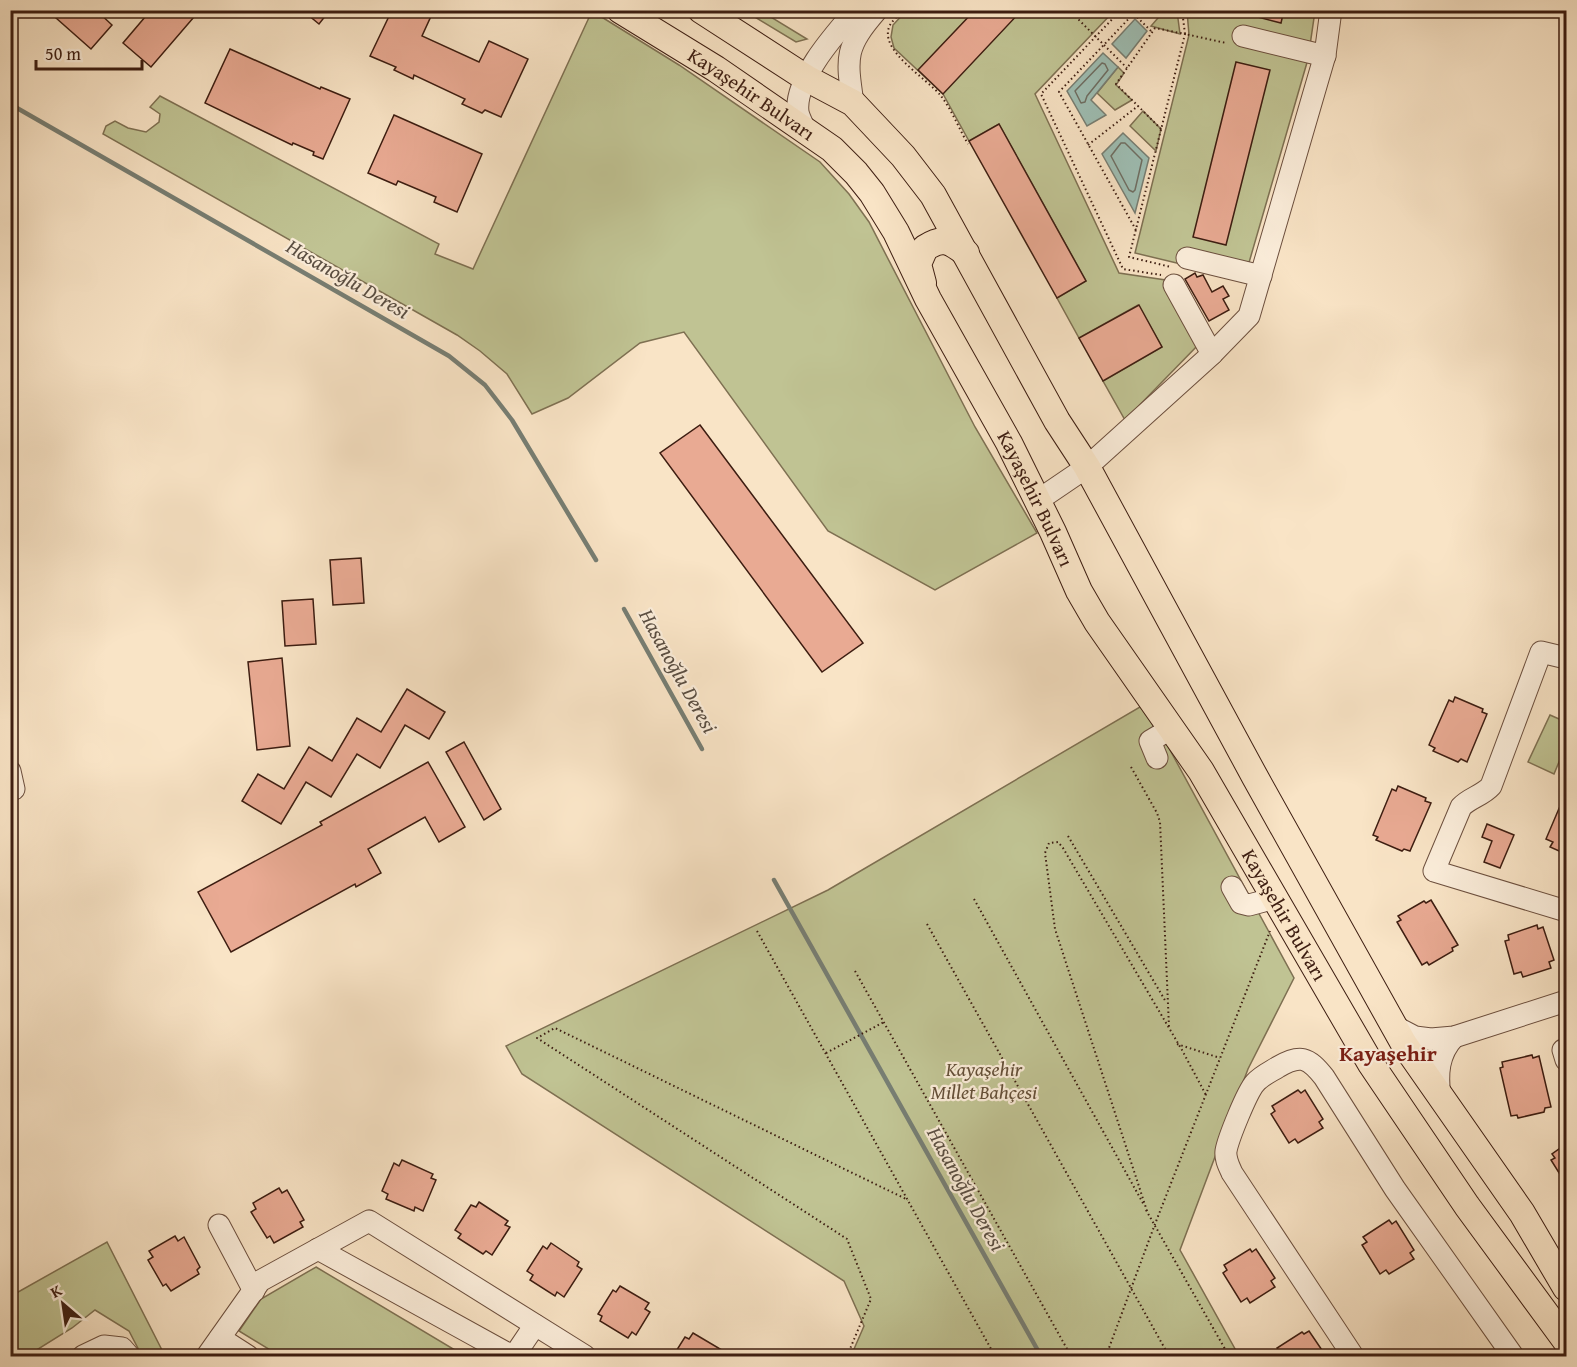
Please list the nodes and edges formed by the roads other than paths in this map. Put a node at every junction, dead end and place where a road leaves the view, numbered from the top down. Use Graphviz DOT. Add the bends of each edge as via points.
graph roads {
  1 [pos="621,10"];
  2 [pos="701,10"];
  3 [pos="856,10"];
  4 [pos="877,10"];
  5 [pos="1330,10"];
  6 [pos="1243,36"];
  7 [pos="1325,56"];
  8 [pos="806,78"];
  9 [pos="853,103"];
  10 [pos="805,130"];
  11 [pos="966,253"];
  12 [pos="1261,276"];
  13 [pos="928,298"];
  14 [pos="1212,354"];
  15 [pos="1087,467"];
  16 [pos="1037,501"];
  17 [pos="1566,658"];
  18 [pos="1172,728"];
  19 [pos="1157,758"];
  20 [pos="1232,887"];
  21 [pos="1277,902"];
  22 [pos="1566,911"];
  23 [pos="1566,1001"];
  24 [pos="1391,1020"];
  25 [pos="1353,1034"];
  26 [pos="1454,1037"];
  27 [pos="1440,1096"];
  28 [pos="219,1226"];
  29 [pos="318,1249"];
  30 [pos="1566,1288"];
  31 [pos="254,1291"];
  32 [pos="534,1325"];
  33 [pos="220,1338"];
  34 [pos="1566,1341"];
  35 [pos="83,1356"];
  36 [pos="129,1356"];
  37 [pos="207,1356"];
  38 [pos="248,1356"];
  39 [pos="513,1356"];
  40 [pos="585,1356"];
  41 [pos="1353,1356"];
  42 [pos="1513,1356"];
  1 -- 10 [label="main road, Kayaşehir Bulvarı"];
  2 -- 8 [label="main road, Kayaşehir Bulvarı"];
  3 -- 8 [label="street"];
  4 -- 9 [label="street" via="857,34 849,53"];
  5 -- 7 [label="street"];
  6 -- 7 [label="street"];
  7 -- 12 [label="street"];
  8 -- 9 [label="main road, Kayaşehir Bulvarı"];
  8 -- 10 [label="street" via="798,112"];
  9 -- 11 [label="main road, Kayaşehir Bulvarı" via="921,177"];
  10 -- 13 [label="main road, Kayaşehir Bulvarı" via="832,149 872,194 896,232"];
  11 -- 13 [label="main road" via="952,243 940,241 925,249 918,264"];
  11 -- 15 [label="main road, Kayaşehir Bulvarı" via="1057,421"];
  12 -- 14 [label="street" via="1249,316"];
  12 -- 14 [label="street" via="1176,272"];
  13 -- 16 [label="main road, Kayaşehir Bulvarı"];
  14 -- 15 [label="street"];
  15 -- 16 [label="street"];
  15 -- 24 [label="main road, Kayaşehir Bulvarı"];
  16 -- 18 [label="main road, Kayaşehir Bulvarı" via="1078,591"];
  17 -- 22 [label="street" via="1541,652 1491,786 1461,807 1434,871"];
  18 -- 19 [label="street" via="1150,741"];
  18 -- 21 [label="main road, Kayaşehir Bulvarı"];
  20 -- 21 [label="street" via="1241,903"];
  21 -- 25 [label="main road, Kayaşehir Bulvarı"];
  23 -- 26 [label="street"];
  24 -- 25 [label="main road"];
  24 -- 26 [label="street" via="1416,1037"];
  24 -- 27 [label="main road, Kayaşehir Bulvarı"];
  25 -- 34 [label="main road, Kayaşehir Bulvarı" via="1467,1206"];
  26 -- 27 [label="street" via="1440,1060"];
  27 -- 30 [label="main road, Kayaşehir Bulvarı" via="1522,1213"];
  28 -- 31 [label="street"];
  29 -- 31 [label="street" via="260,1281"];
  29 -- 32 [label="street" via="369,1221"];
  29 -- 39 [label="street"];
  31 -- 33 [label="street"];
  32 -- 39 [label="street"];
  32 -- 40 [label="street"];
  33 -- 37 [label="street"];
  33 -- 38 [label="street"];
  35 -- 36 [label="street" via="104,1346 122,1348"];
  41 -- 42 [label="street" via="1232,1173 1226,1158 1230,1136 1252,1086 1297,1058 1311,1062 1324,1077 1395,1188"];
}
